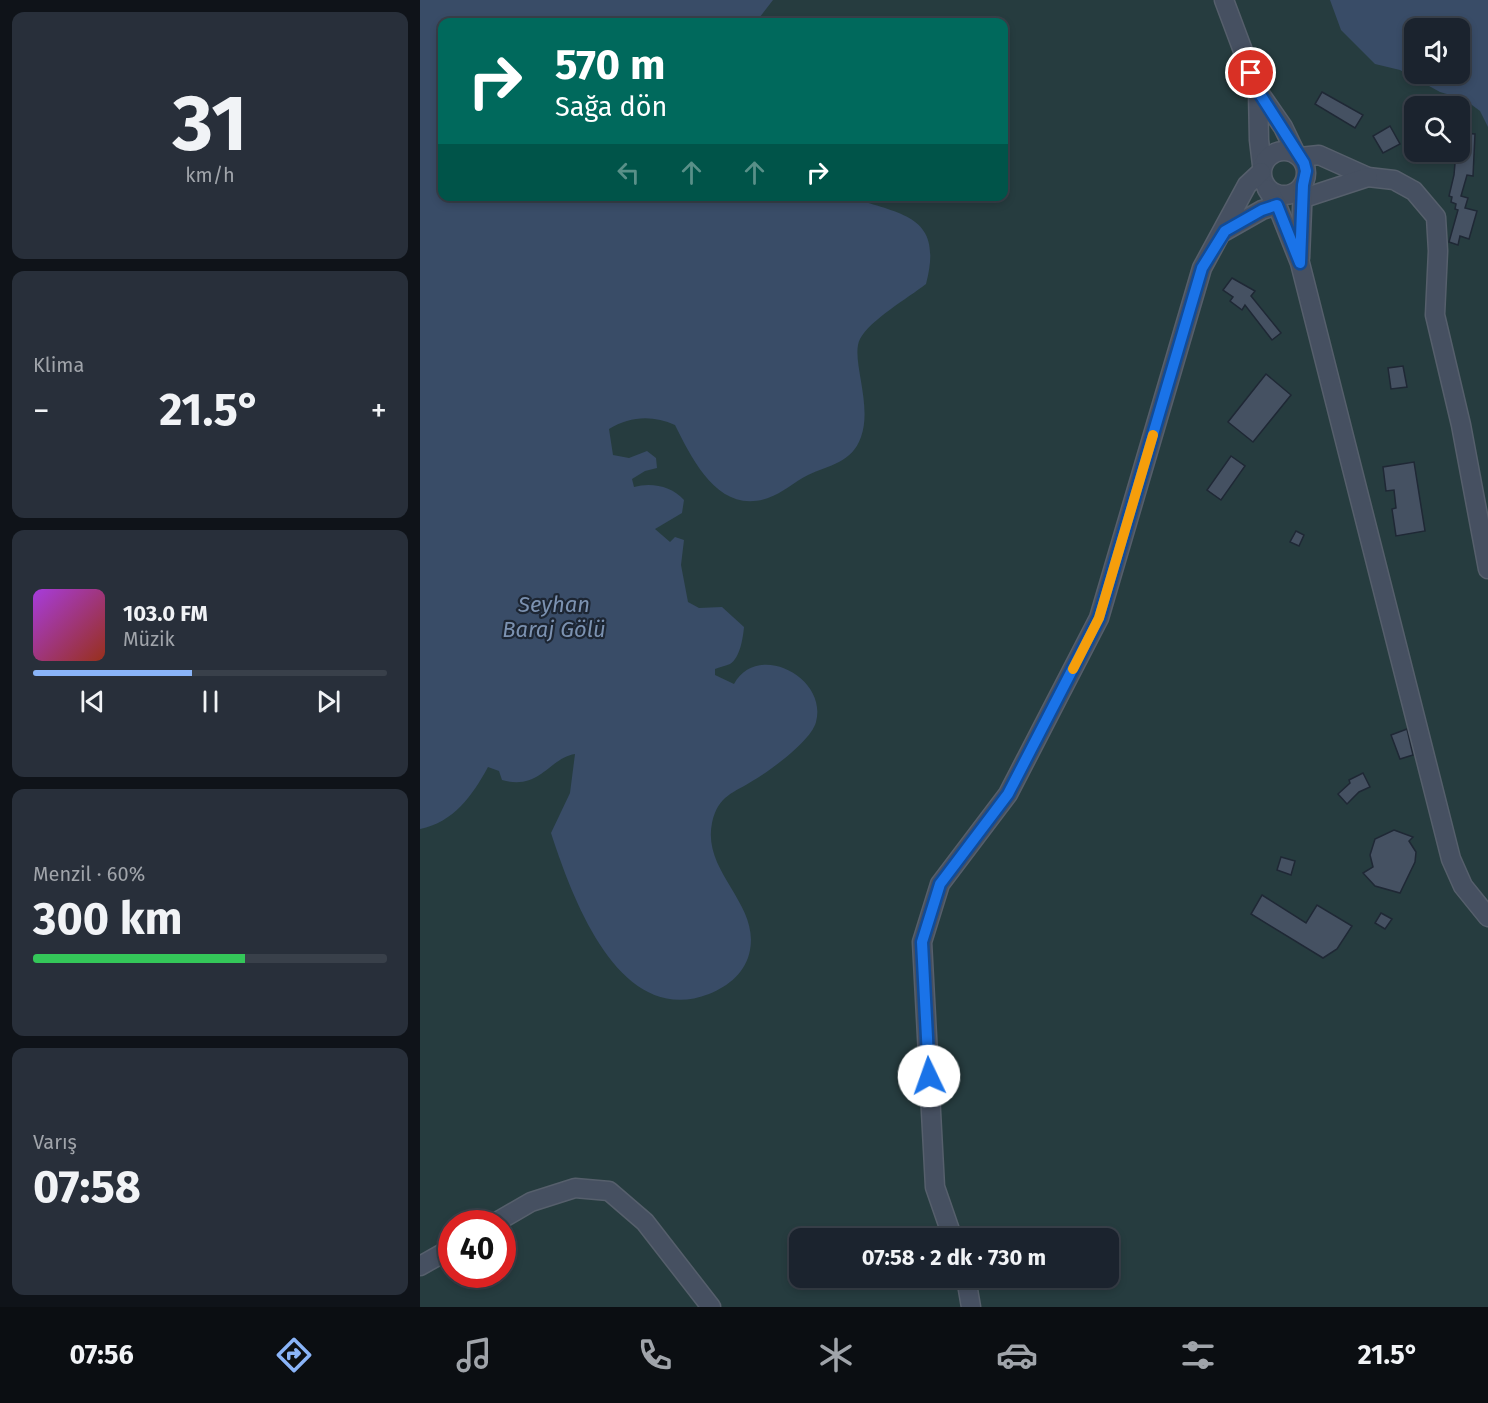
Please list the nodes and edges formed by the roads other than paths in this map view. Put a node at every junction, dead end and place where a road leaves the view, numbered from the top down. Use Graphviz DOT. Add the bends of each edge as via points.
graph roads {
  1 [pos="1224,0"];
  2 [pos="1258,91"];
  3 [pos="1298,156"];
  4 [pos="1264,175"];
  5 [pos="1368,177"];
  6 [pos="1304,191"];
  7 [pos="1277,205"];
  8 [pos="1225,231"];
  9 [pos="1300,263"];
  10 [pos="1488,569"];
  11 [pos="1488,917"];
  12 [pos="516,1211"];
  13 [pos="949,1228"];
  14 [pos="438,1256"];
  15 [pos="420,1266"];
  16 [pos="968,1288"];
  17 [pos="711,1307"];
  18 [pos="971,1307"];
  1 -- 2 [label="main road"];
  2 -- 3 [label="main road"];
  2 -- 4 [label="main road"];
  3 -- 4 [label="main road" via="1281,150 1267,158"];
  3 -- 5 [label="main road" via="1319,155"];
  3 -- 6 [label="main road" via="1306,171"];
  4 -- 6 [label="main road" via="1274,194"];
  4 -- 7 [label="main road"];
  4 -- 8 [label="main road" via="1247,185"];
  5 -- 6 [label="main road"];
  5 -- 10 [label="main road" via="1394,180 1414,191 1436,217 1435,315"];
  6 -- 9 [label="main road"];
  7 -- 8 [label="main road"];
  7 -- 9 [label="main road"];
  8 -- 13 [label="main road" via="1202,268 1099,618 1008,794 940,884 922,942 935,1187"];
  9 -- 11 [label="main road" via="1451,859 1463,886"];
  12 -- 17 [label="main road" via="575,1188 609,1191 645,1222"];
  14 -- 15 [label="main road"];
  16 -- 18 [label="main road"];
}
